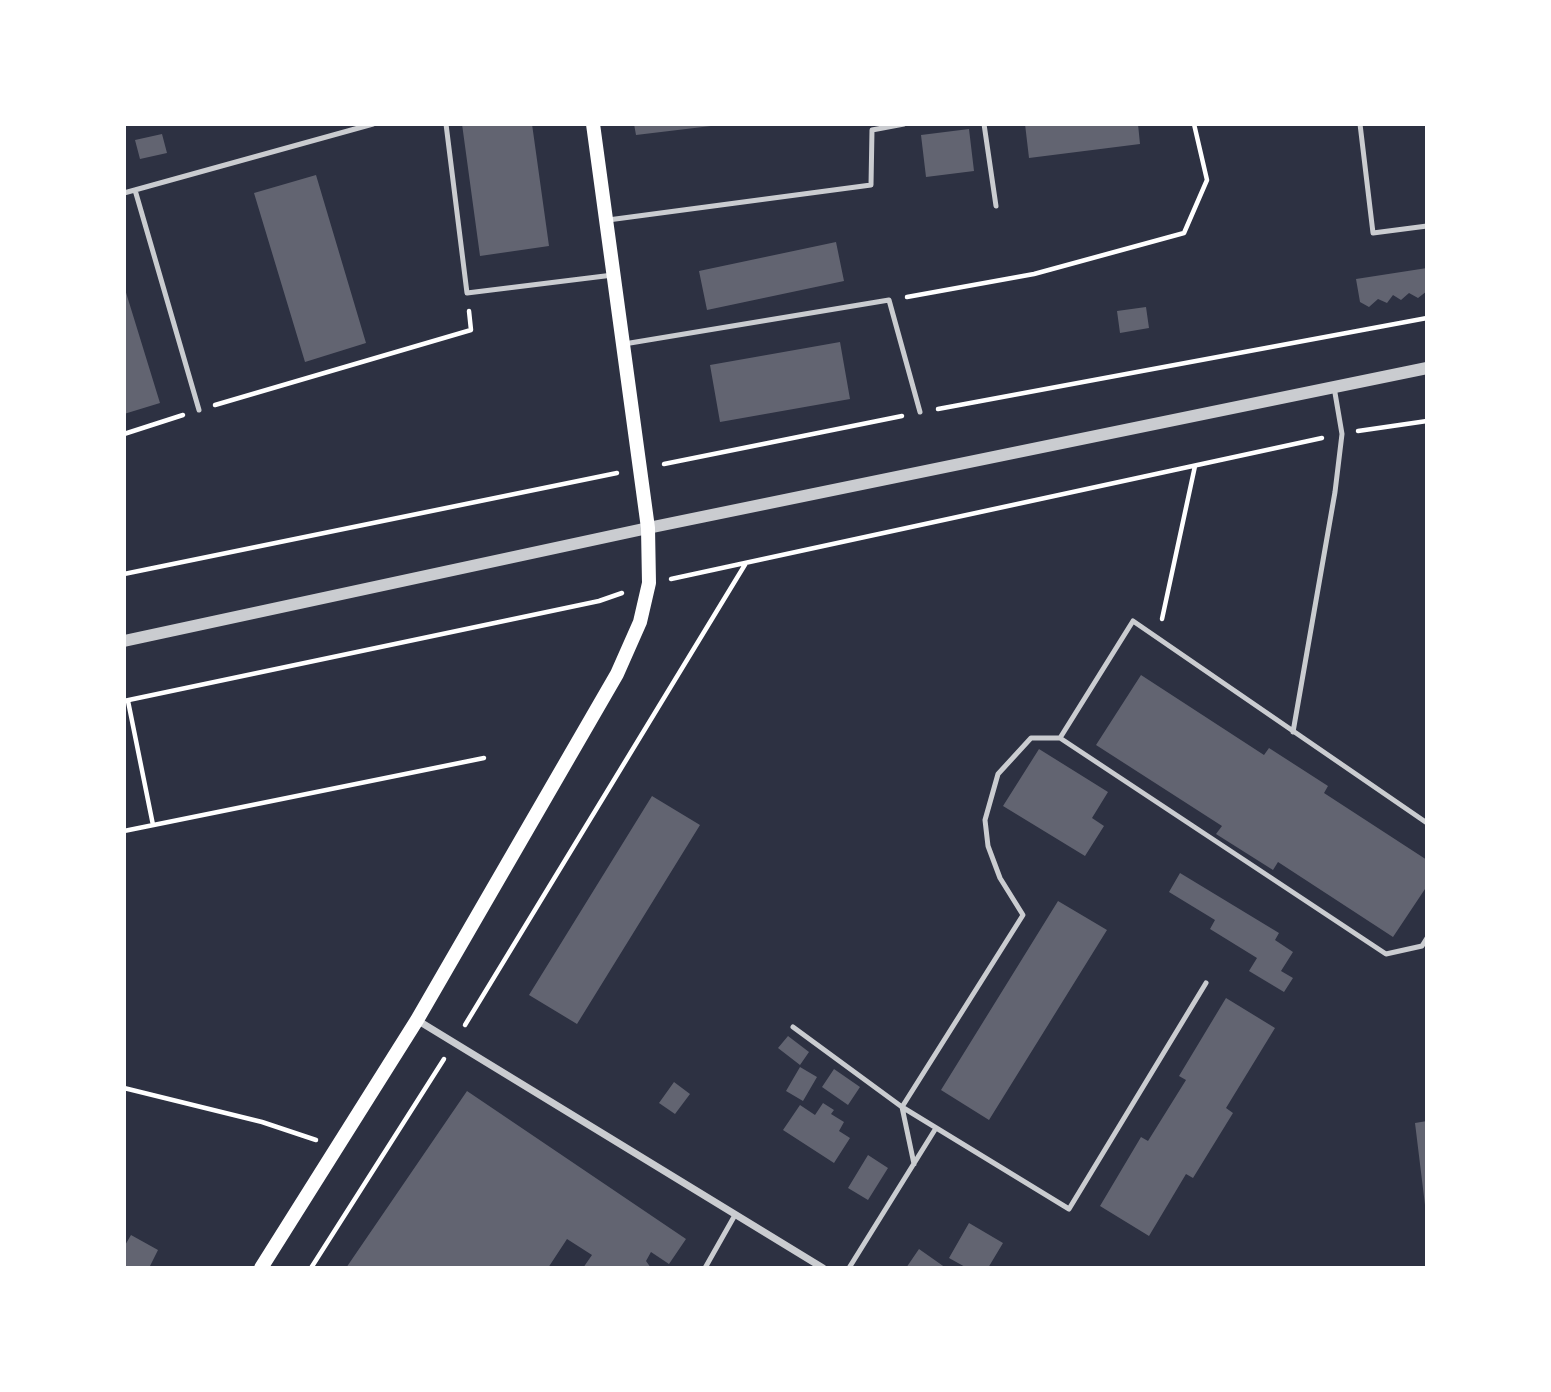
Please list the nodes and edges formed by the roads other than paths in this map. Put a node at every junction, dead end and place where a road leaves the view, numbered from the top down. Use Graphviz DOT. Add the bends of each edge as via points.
graph roads {
  1 [pos="373,124"];
  2 [pos="446,124"];
  3 [pos="593,124"];
  4 [pos="904,124"];
  5 [pos="984,124"];
  6 [pos="1360,124"];
  7 [pos="135,190"];
  8 [pos="124,193"];
  9 [pos="996,206"];
  10 [pos="605,221"];
  11 [pos="1427,226"];
  12 [pos="613,275"];
  13 [pos="623,344"];
  14 [pos="1427,368"];
  15 [pos="1334,387"];
  16 [pos="199,410"];
  17 [pos="920,412"];
  18 [pos="648,527"];
  19 [pos="124,641"];
  20 [pos="1293,733"];
  21 [pos="1060,738"];
  22 [pos="1427,822"];
  23 [pos="1427,939"];
  24 [pos="1206,983"];
  25 [pos="417,1020"];
  26 [pos="793,1027"];
  27 [pos="902,1107"];
  28 [pos="936,1128"];
  29 [pos="914,1164"];
  30 [pos="735,1215"];
  31 [pos="261,1268"];
  32 [pos="705,1268"];
  33 [pos="822,1268"];
  34 [pos="849,1268"];
  1 -- 7 [label="lane"];
  2 -- 12 [label="lane" via="467,293"];
  3 -- 10 [label="main road"];
  4 -- 10 [label="lane" via="872,130 872,185"];
  5 -- 9 [label="lane"];
  6 -- 11 [label="lane" via="1373,233"];
  7 -- 8 [label="lane"];
  7 -- 16 [label="lane"];
  10 -- 12 [label="main road"];
  12 -- 13 [label="main road"];
  13 -- 17 [label="lane" via="889,300"];
  13 -- 18 [label="main road"];
  14 -- 15 [label="street"];
  15 -- 18 [label="street"];
  15 -- 20 [label="lane" via="1342,434"];
  18 -- 19 [label="street"];
  18 -- 25 [label="main road" via="649,583 640,622 617,674"];
  20 -- 21 [label="lane" via="1133,621"];
  20 -- 22 [label="lane"];
  21 -- 23 [label="lane" via="1386,954 1422,946"];
  21 -- 27 [label="lane" via="1031,738 998,774 985,820 988,846 1000,878 1023,915"];
  24 -- 28 [label="lane" via="1069,1209"];
  25 -- 30 [label="street"];
  25 -- 31 [label="main road"];
  26 -- 27 [label="lane"];
  27 -- 28 [label="lane"];
  27 -- 29 [label="lane"];
  28 -- 29 [label="lane"];
  29 -- 34 [label="lane"];
  30 -- 32 [label="lane"];
  30 -- 33 [label="street"];
}
